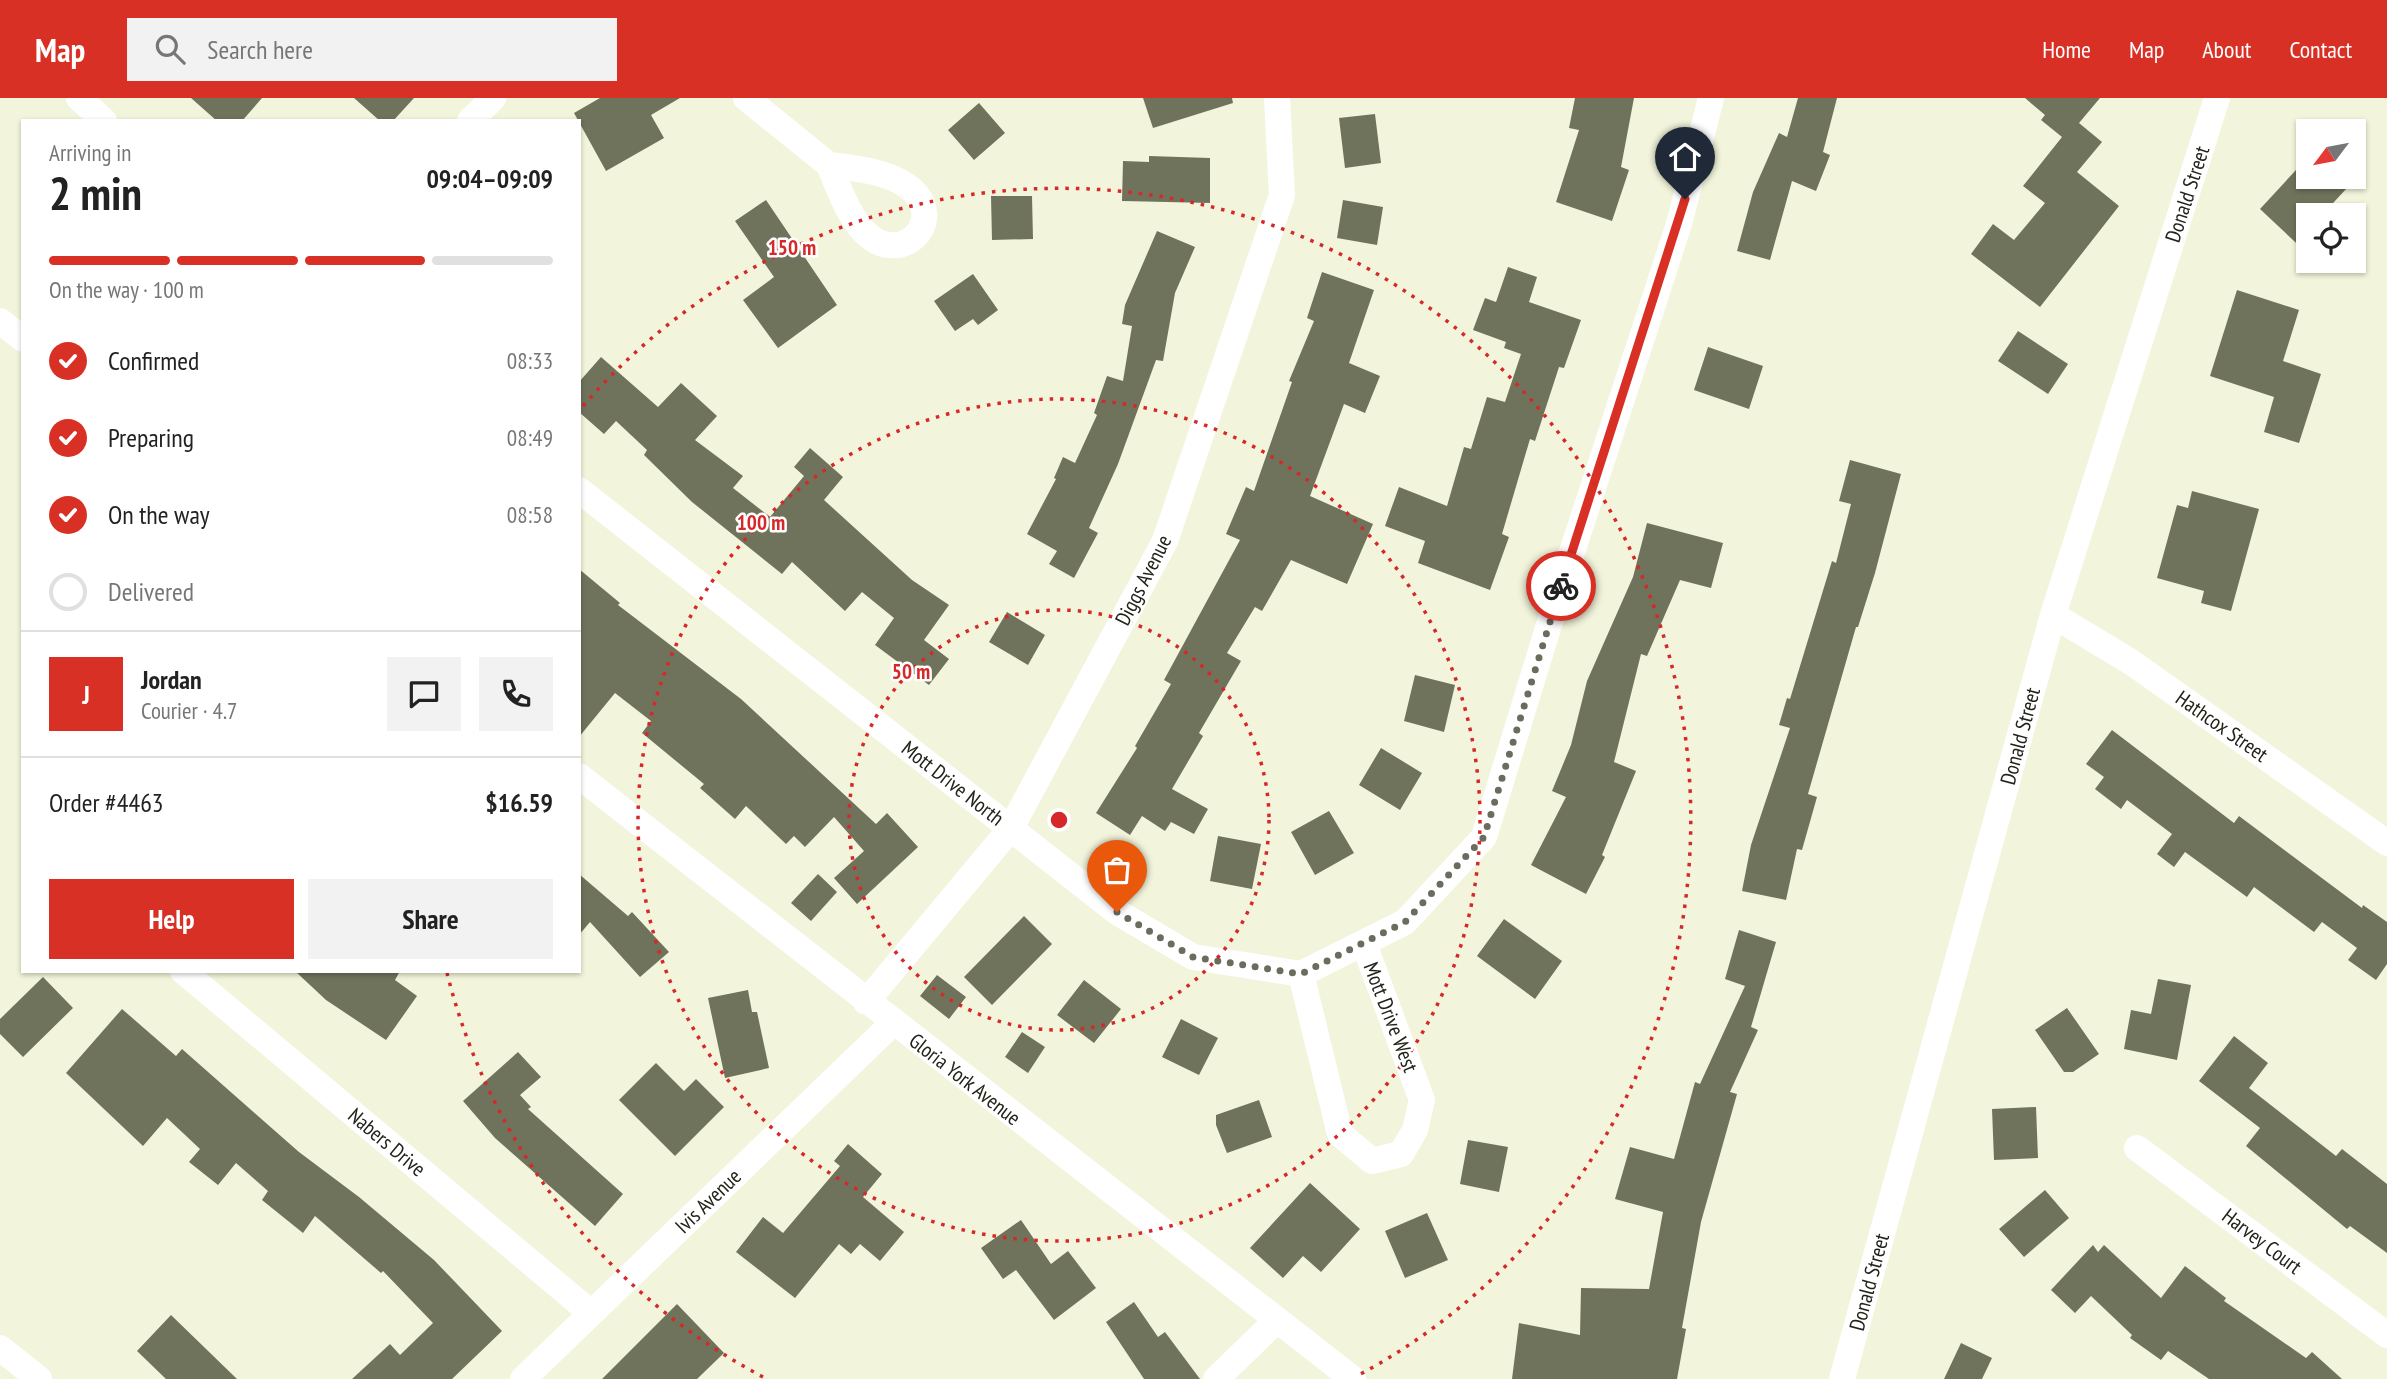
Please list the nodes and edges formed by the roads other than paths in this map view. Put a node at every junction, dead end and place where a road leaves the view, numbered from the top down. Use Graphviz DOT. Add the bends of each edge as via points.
graph roads {
  1 [pos="79,98"];
  2 [pos="493,98"];
  3 [pos="746,98"];
  4 [pos="1277,98"];
  5 [pos="1711,98"];
  6 [pos="2217,98"];
  7 [pos="102,119"];
  8 [pos="472,119"];
  9 [pos="830,165"];
  10 [pos="0,321"];
  11 [pos="21,337"];
  12 [pos="581,492"];
  13 [pos="2053,615"];
  14 [pos="581,778"];
  15 [pos="1011,828"];
  16 [pos="2387,844"];
  17 [pos="1364,944"];
  18 [pos="185,973"];
  19 [pos="1301,974"];
  20 [pos="866,1002"];
  21 [pos="893,1023"];
  22 [pos="2137,1147"];
  23 [pos="591,1314"];
  24 [pos="1277,1320"];
  25 [pos="2387,1335"];
  26 [pos="0,1348"];
  27 [pos="40,1379"];
  28 [pos="523,1379"];
  29 [pos="1216,1379"];
  30 [pos="1353,1379"];
  31 [pos="1842,1379"];
  1 -- 7 [label="street"];
  2 -- 8 [label="street"];
  3 -- 9 [label="street"];
  4 -- 15 [label="street, Diggs Avenue" via="1282,195 1165,541"];
  5 -- 17 [label="street, Mott Drive West" via="1679,224 1484,837 1405,922"];
  6 -- 13 [label="street, Donald Street"];
  10 -- 11 [label="street"];
  12 -- 15 [label="street, Mott Drive North"];
  13 -- 16 [label="street, Hathcox Street" via="2131,662"];
  13 -- 31 [label="street, Donald Street"];
  14 -- 20 [label="street, Gloria York Avenue"];
  15 -- 19 [label="street, Mott Drive North" via="1117,912 1193,957"];
  15 -- 20 [label="street, Diggs Avenue"];
  17 -- 19 [label="street"];
  17 -- 19 [label="street, Mott Drive West" via="1422,1100 1415,1130 1401,1154 1372,1161 1340,1134"];
  18 -- 23 [label="street, Nabers Drive"];
  20 -- 21 [label="street, Gloria York Avenue"];
  21 -- 23 [label="street, Ivis Avenue"];
  21 -- 24 [label="street, Gloria York Avenue"];
  22 -- 25 [label="street, Harvey Court"];
  23 -- 28 [label="street, Ivis Avenue"];
  24 -- 29 [label="street"];
  24 -- 30 [label="street, Gloria York Avenue"];
  26 -- 27 [label="street"];
}
